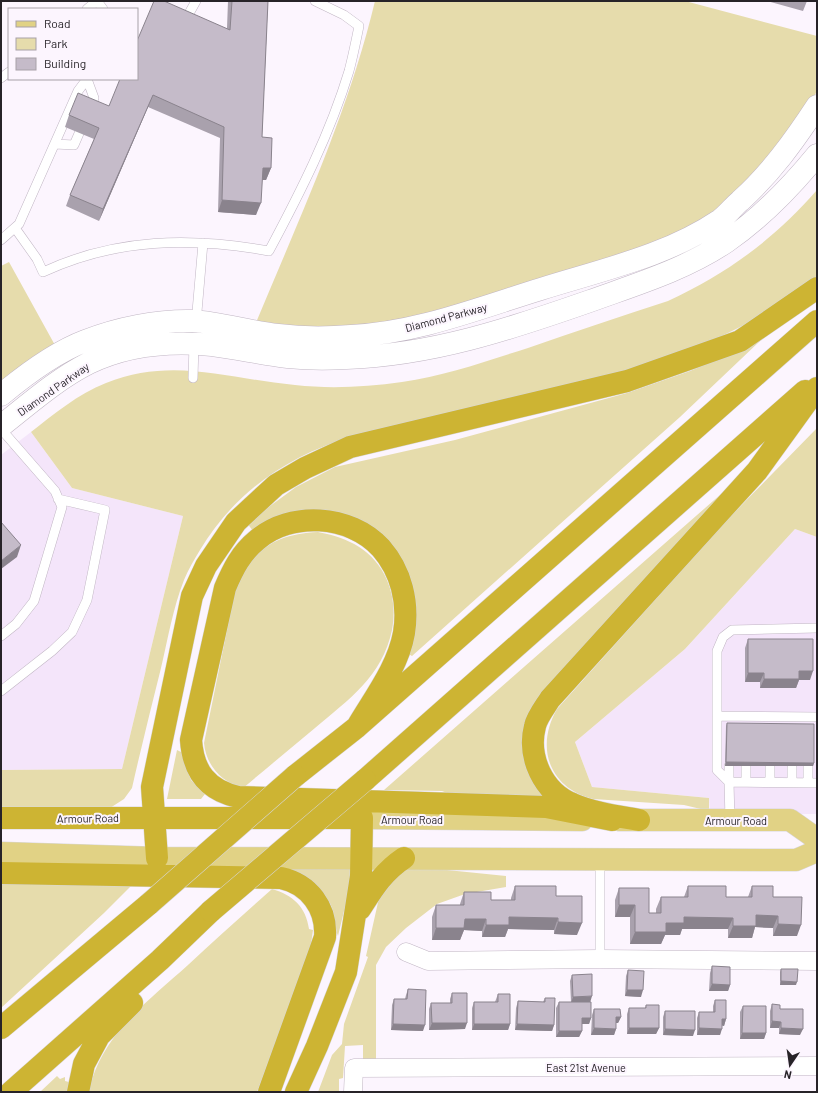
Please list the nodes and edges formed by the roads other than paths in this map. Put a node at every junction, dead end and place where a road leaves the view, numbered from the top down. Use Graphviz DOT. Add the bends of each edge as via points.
graph roads {
  1 [pos="97,1"];
  2 [pos="196,1"];
  3 [pos="315,1"];
  4 [pos="88,8"];
  5 [pos="187,17"];
  6 [pos="86,80"];
  7 [pos="87,80"];
  8 [pos="817,106"];
  9 [pos="55,144"];
  10 [pos="817,155"];
  11 [pos="15,228"];
  12 [pos="1,240"];
  13 [pos="202,243"];
  14 [pos="817,288"];
  15 [pos="817,321"];
  16 [pos="195,333"];
  17 [pos="193,378"];
  18 [pos="817,380"];
  19 [pos="817,388"];
  20 [pos="1,395"];
  21 [pos="1,426"];
  22 [pos="1,429"];
  23 [pos="58,499"];
  24 [pos="817,628"];
  25 [pos="1,636"];
  26 [pos="1,691"];
  27 [pos="717,716"];
  28 [pos="731,716"];
  29 [pos="747,716"];
  30 [pos="770,716"];
  31 [pos="812,720"];
  32 [pos="731,726"];
  33 [pos="747,726"];
  34 [pos="357,727"];
  35 [pos="770,727"];
  36 [pos="729,766"];
  37 [pos="746,766"];
  38 [pos="770,766"];
  39 [pos="808,766"];
  40 [pos="792,767"];
  41 [pos="729,782"];
  42 [pos="746,782"];
  43 [pos="770,782"];
  44 [pos="792,782"];
  45 [pos="812,783"];
  46 [pos="1,818"];
  47 [pos="156,818"];
  48 [pos="362,818"];
  49 [pos="612,820"];
  50 [pos="638,820"];
  51 [pos="730,820"];
  52 [pos="817,839"];
  53 [pos="817,851"];
  54 [pos="1,853"];
  55 [pos="157,858"];
  56 [pos="362,858"];
  57 [pos="404,858"];
  58 [pos="600,859"];
  59 [pos="1,873"];
  60 [pos="356,917"];
  61 [pos="406,952"];
  62 [pos="600,959"];
  63 [pos="160,960"];
  64 [pos="817,961"];
  65 [pos="1,1028"];
  66 [pos="817,1066"];
  67 [pos="11,1092"];
  68 [pos="78,1092"];
  69 [pos="269,1092"];
  70 [pos="296,1092"];
  71 [pos="353,1092"];
  1 -- 4 [label="lane"];
  2 -- 5 [label="lane"];
  3 -- 13 [label="lane" via="344,15 359,26 349,71 303,186 269,251"];
  6 -- 9 [label="lane" via="78,91"];
  7 -- 9 [label="lane" via="94,98 74,145"];
  8 -- 16 [label="street, Diamond Parkway" via="790,148 761,183 720,219 688,238 649,255 432,323 392,331 353,336 313,337"];
  9 -- 11 [label="lane"];
  10 -- 16 [label="street, Diamond Parkway" via="775,202 752,223 702,256 646,281 510,329 416,352 349,358 287,357"];
  11 -- 12 [label="lane"];
  11 -- 13 [label="lane" via="43,272 69,259 112,248 180,241"];
  13 -- 16 [label="lane"];
  14 -- 47 [label="highway" via="740,341 627,381 350,447 276,485 236,522 206,566 192,596 152,787"];
  15 -- 34 [label="highway"];
  16 -- 17 [label="lane"];
  16 -- 20 [label="street, Diamond Parkway" via="154,324 122,329 84,341 22,378"];
  16 -- 21 [label="street, Diamond Parkway" via="113,353 88,364 37,397"];
  18 -- 63 [label="highway, bridge" via="366,780 211,911"];
  19 -- 50 [label="highway" via="757,471 550,699 535,725 533,756 546,784 558,796 586,809"];
  22 -- 23 [label="lane" via="55,491"];
  23 -- 25 [label="lane" via="62,507 57,529 34,601 16,624"];
  23 -- 26 [label="lane" via="105,510 87,600 72,632"];
  24 -- 27 [label="lane" via="732,630 723,637 717,651"];
  27 -- 28 [label="lane"];
  27 -- 41 [label="lane" via="716,770"];
  28 -- 29 [label="lane"];
  28 -- 32 [label="lane"];
  29 -- 30 [label="lane"];
  29 -- 33 [label="lane"];
  30 -- 31 [label="lane" via="792,722"];
  30 -- 35 [label="lane"];
  34 -- 49 [label="highway" via="389,672 401,645 406,604 403,590 388,557 365,535 332,522 316,520 287,524 258,539 245,552 232,570 225,588 191,740 194,764 206,780 228,795 238,797 546,807"];
  34 -- 65 [label="highway, bridge" via="295,776 149,904"];
  36 -- 41 [label="lane"];
  37 -- 42 [label="lane"];
  38 -- 43 [label="lane"];
  39 -- 45 [label="lane"];
  40 -- 44 [label="lane"];
  41 -- 42 [label="lane"];
  41 -- 51 [label="lane"];
  42 -- 43 [label="lane"];
  43 -- 44 [label="lane"];
  44 -- 45 [label="lane"];
  46 -- 47 [label="highway, Armour Road"];
  47 -- 48 [label="highway, Armour Road"];
  47 -- 55 [label="highway"];
  48 -- 49 [label="main road, Armour Road"];
  48 -- 56 [label="highway"];
  49 -- 50 [label="main road, Armour Road"];
  50 -- 51 [label="main road, Armour Road"];
  51 -- 52 [label="main road, Armour Road" via="790,820"];
  53 -- 58 [label="main road" via="796,860"];
  54 -- 55 [label="main road"];
  55 -- 56 [label="main road"];
  56 -- 57 [label="main road"];
  56 -- 60 [label="highway"];
  57 -- 58 [label="main road"];
  57 -- 60 [label="highway" via="375,884"];
  58 -- 62 [label="lane"];
  59 -- 69 [label="highway" via="281,878 292,880 309,892 322,913 326,927 325,937"];
  60 -- 70 [label="highway" via="346,972"];
  61 -- 62 [label="street" via="428,961"];
  62 -- 64 [label="street"];
  63 -- 67 [label="highway"];
  63 -- 68 [label="highway" via="138,996 99,1036 84,1064"];
  66 -- 71 [label="street, East 21st Avenue" via="354,1068"];
}
